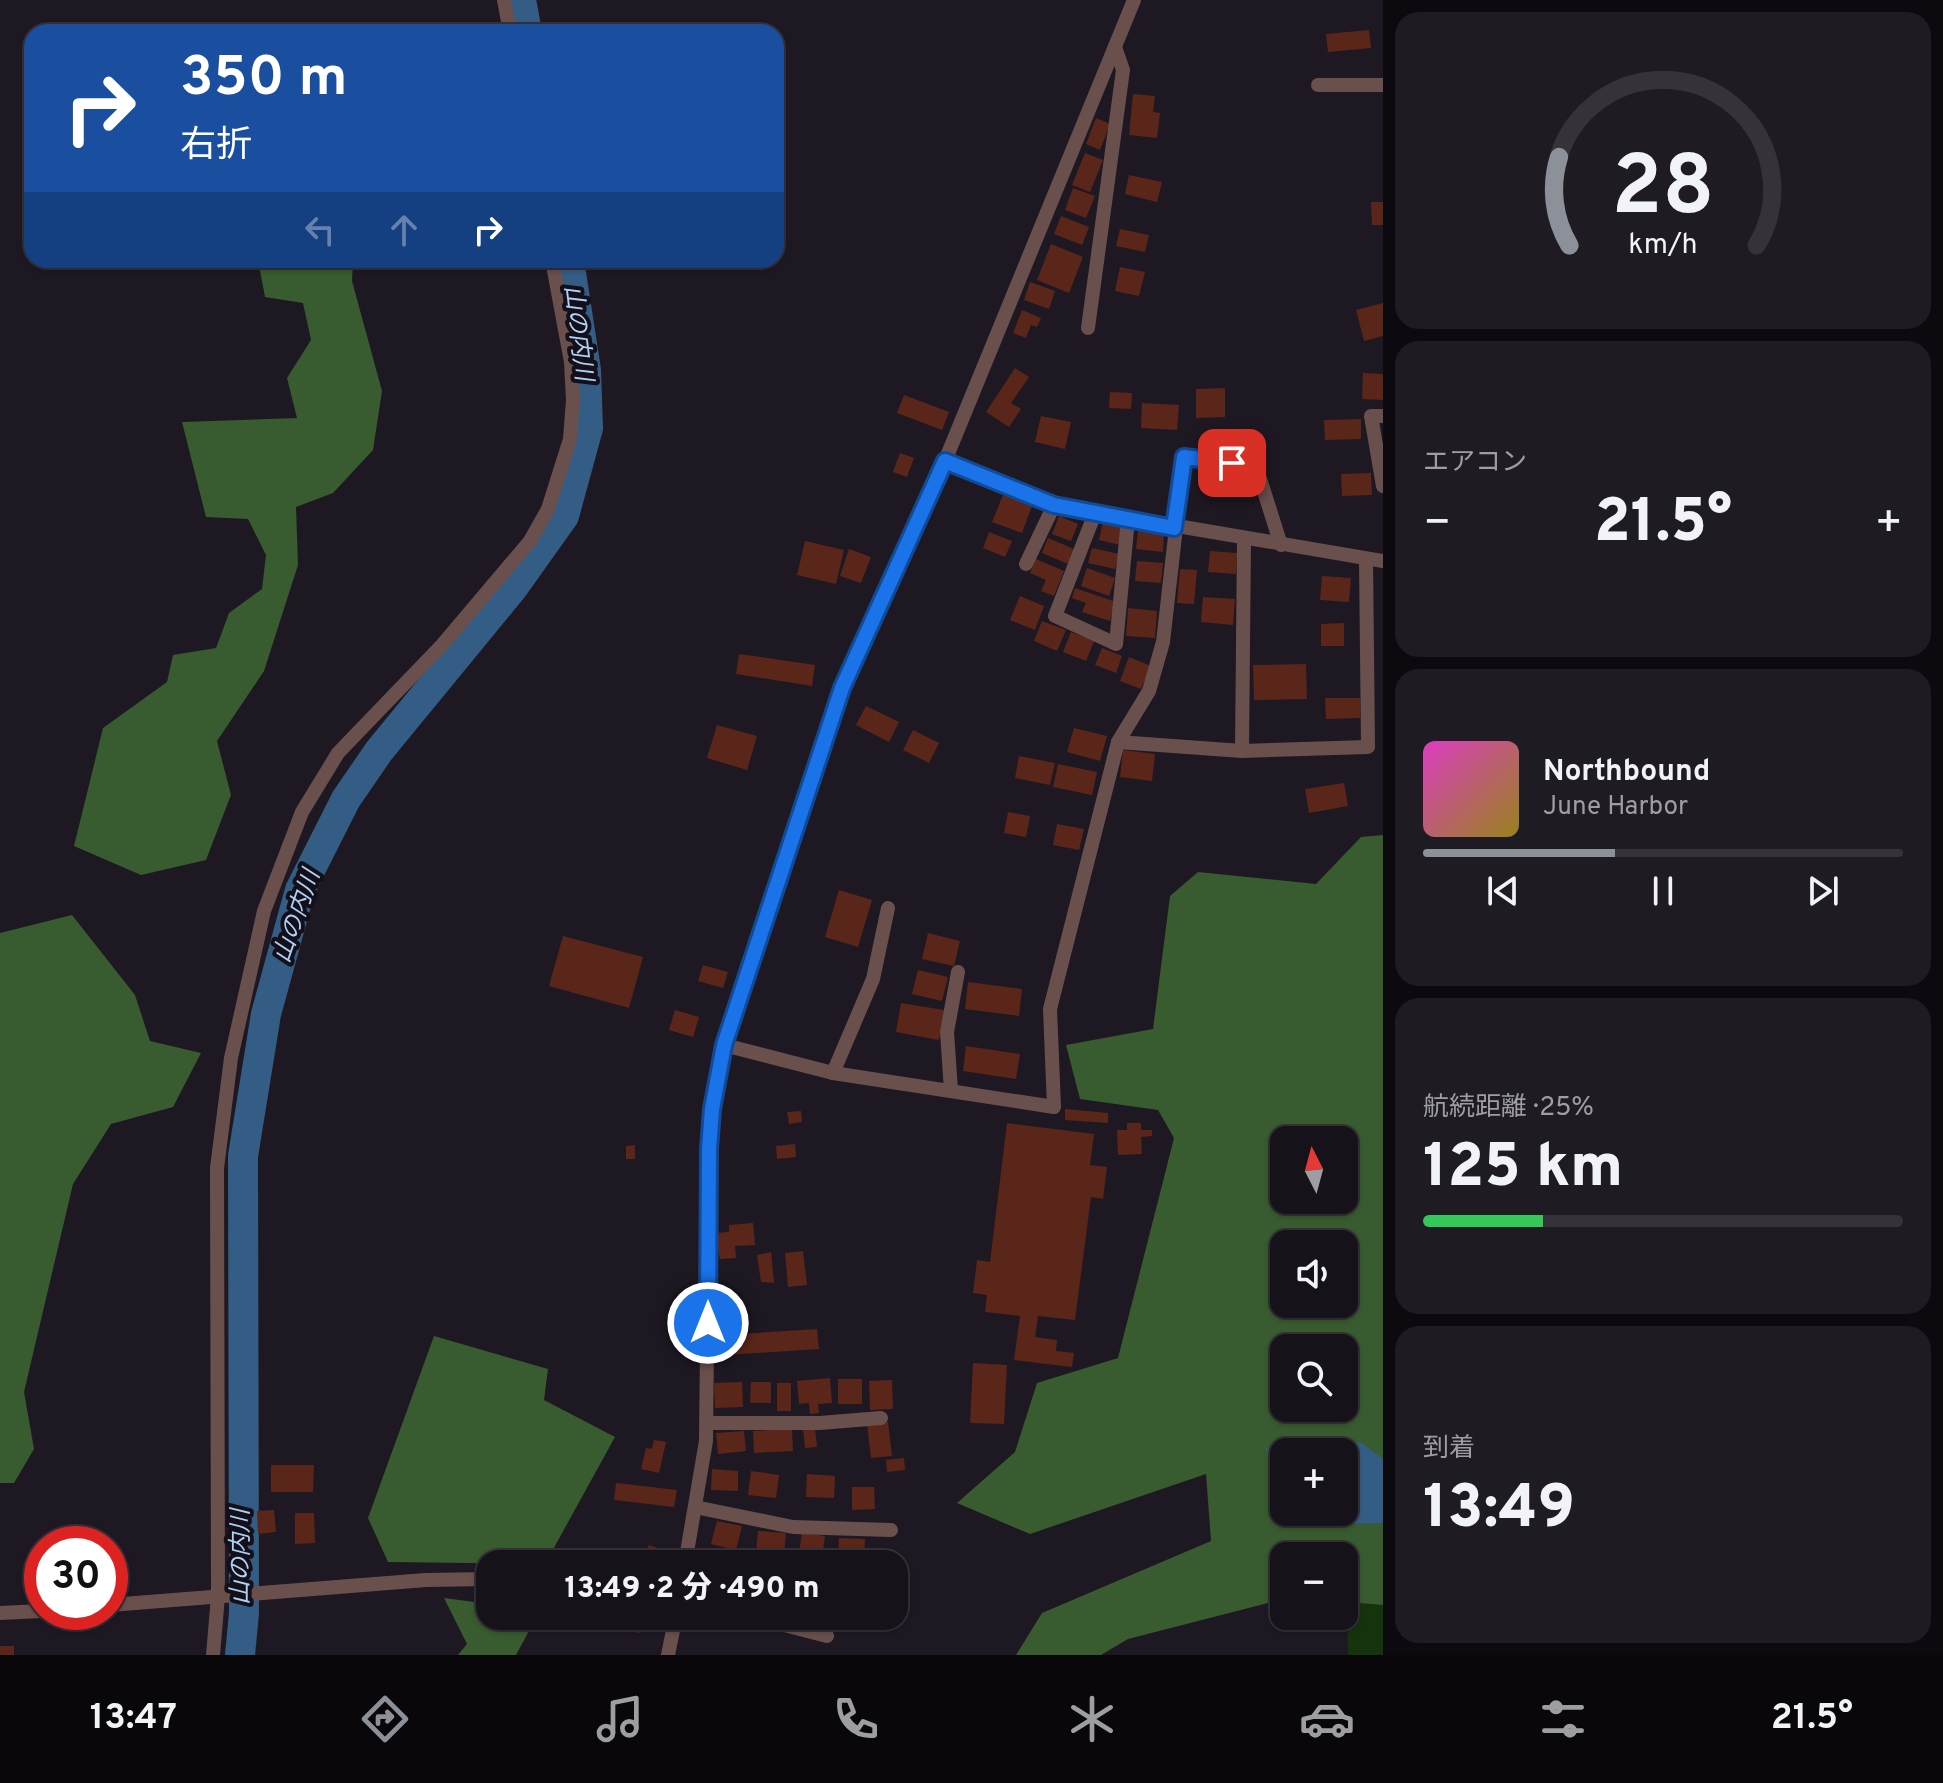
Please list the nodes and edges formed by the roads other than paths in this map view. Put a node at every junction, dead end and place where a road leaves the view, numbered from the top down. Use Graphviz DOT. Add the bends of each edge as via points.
graph roads {
  1 [pos="504,0"];
  2 [pos="1134,0"];
  3 [pos="508,24"];
  4 [pos="1115,47"];
  5 [pos="1318,85"];
  6 [pos="1383,85"];
  7 [pos="553,268"];
  8 [pos="1088,328"];
  9 [pos="1383,416"];
  10 [pos="945,461"];
  11 [pos="1382,469"];
  12 [pos="1383,486"];
  13 [pos="1054,505"];
  14 [pos="1095,513"];
  15 [pos="1128,519"];
  16 [pos="1174,528"];
  17 [pos="1244,539"];
  18 [pos="1281,545"];
  19 [pos="1366,559"];
  20 [pos="1383,561"];
  21 [pos="1026,564"];
  22 [pos="1118,742"];
  23 [pos="1242,751"];
  24 [pos="888,908"];
  25 [pos="958,972"];
  26 [pos="724,1045"];
  27 [pos="833,1073"];
  28 [pos="951,1091"];
  29 [pos="881,1418"];
  30 [pos="707,1423"];
  31 [pos="695,1507"];
  32 [pos="891,1530"];
  33 [pos="687,1550"];
  34 [pos="476,1580"];
  35 [pos="218,1596"];
  36 [pos="128,1604"];
  37 [pos="24,1612"];
  38 [pos="0,1613"];
  39 [pos="673,1630"];
  40 [pos="804,1630"];
  41 [pos="827,1636"];
  42 [pos="213,1655"];
  43 [pos="668,1655"];
  1 -- 3 [label="street"];
  2 -- 4 [label="street"];
  4 -- 8 [label="street" via="1123,70"];
  4 -- 10 [label="street"];
  5 -- 6 [label="street"];
  7 -- 35 [label="street" via="573,400 570,439 548,509 530,541 442,645 338,753 302,812 264,911 231,1058 218,1156"];
  9 -- 11 [label="street" via="1371,416"];
  10 -- 13 [label="street"];
  10 -- 26 [label="street" via="842,688"];
  11 -- 12 [label="street"];
  13 -- 14 [label="street"];
  13 -- 21 [label="street"];
  14 -- 15 [label="street"];
  14 -- 15 [label="street" via="1055,616 1116,644"];
  15 -- 16 [label="street"];
  16 -- 17 [label="street"];
  16 -- 18 [label="street" via="1184,457 1256,466"];
  16 -- 22 [label="street" via="1163,642 1149,691"];
  17 -- 18 [label="street"];
  17 -- 23 [label="street"];
  18 -- 19 [label="street"];
  19 -- 20 [label="street"];
  19 -- 23 [label="street" via="1368,747"];
  22 -- 23 [label="street"];
  22 -- 28 [label="street" via="1050,1009 1054,1107"];
  24 -- 27 [label="street" via="873,979"];
  25 -- 28 [label="street" via="947,1032"];
  26 -- 27 [label="street"];
  26 -- 30 [label="street" via="709,1149"];
  27 -- 28 [label="street"];
  29 -- 30 [label="street"];
  30 -- 31 [label="street"];
  31 -- 32 [label="street" via="793,1527"];
  31 -- 33 [label="street"];
  34 -- 35 [label="street"];
  35 -- 36 [label="street"];
  35 -- 42 [label="street"];
  37 -- 38 [label="street"];
  39 -- 43 [label="street"];
  40 -- 41 [label="street"];
}
